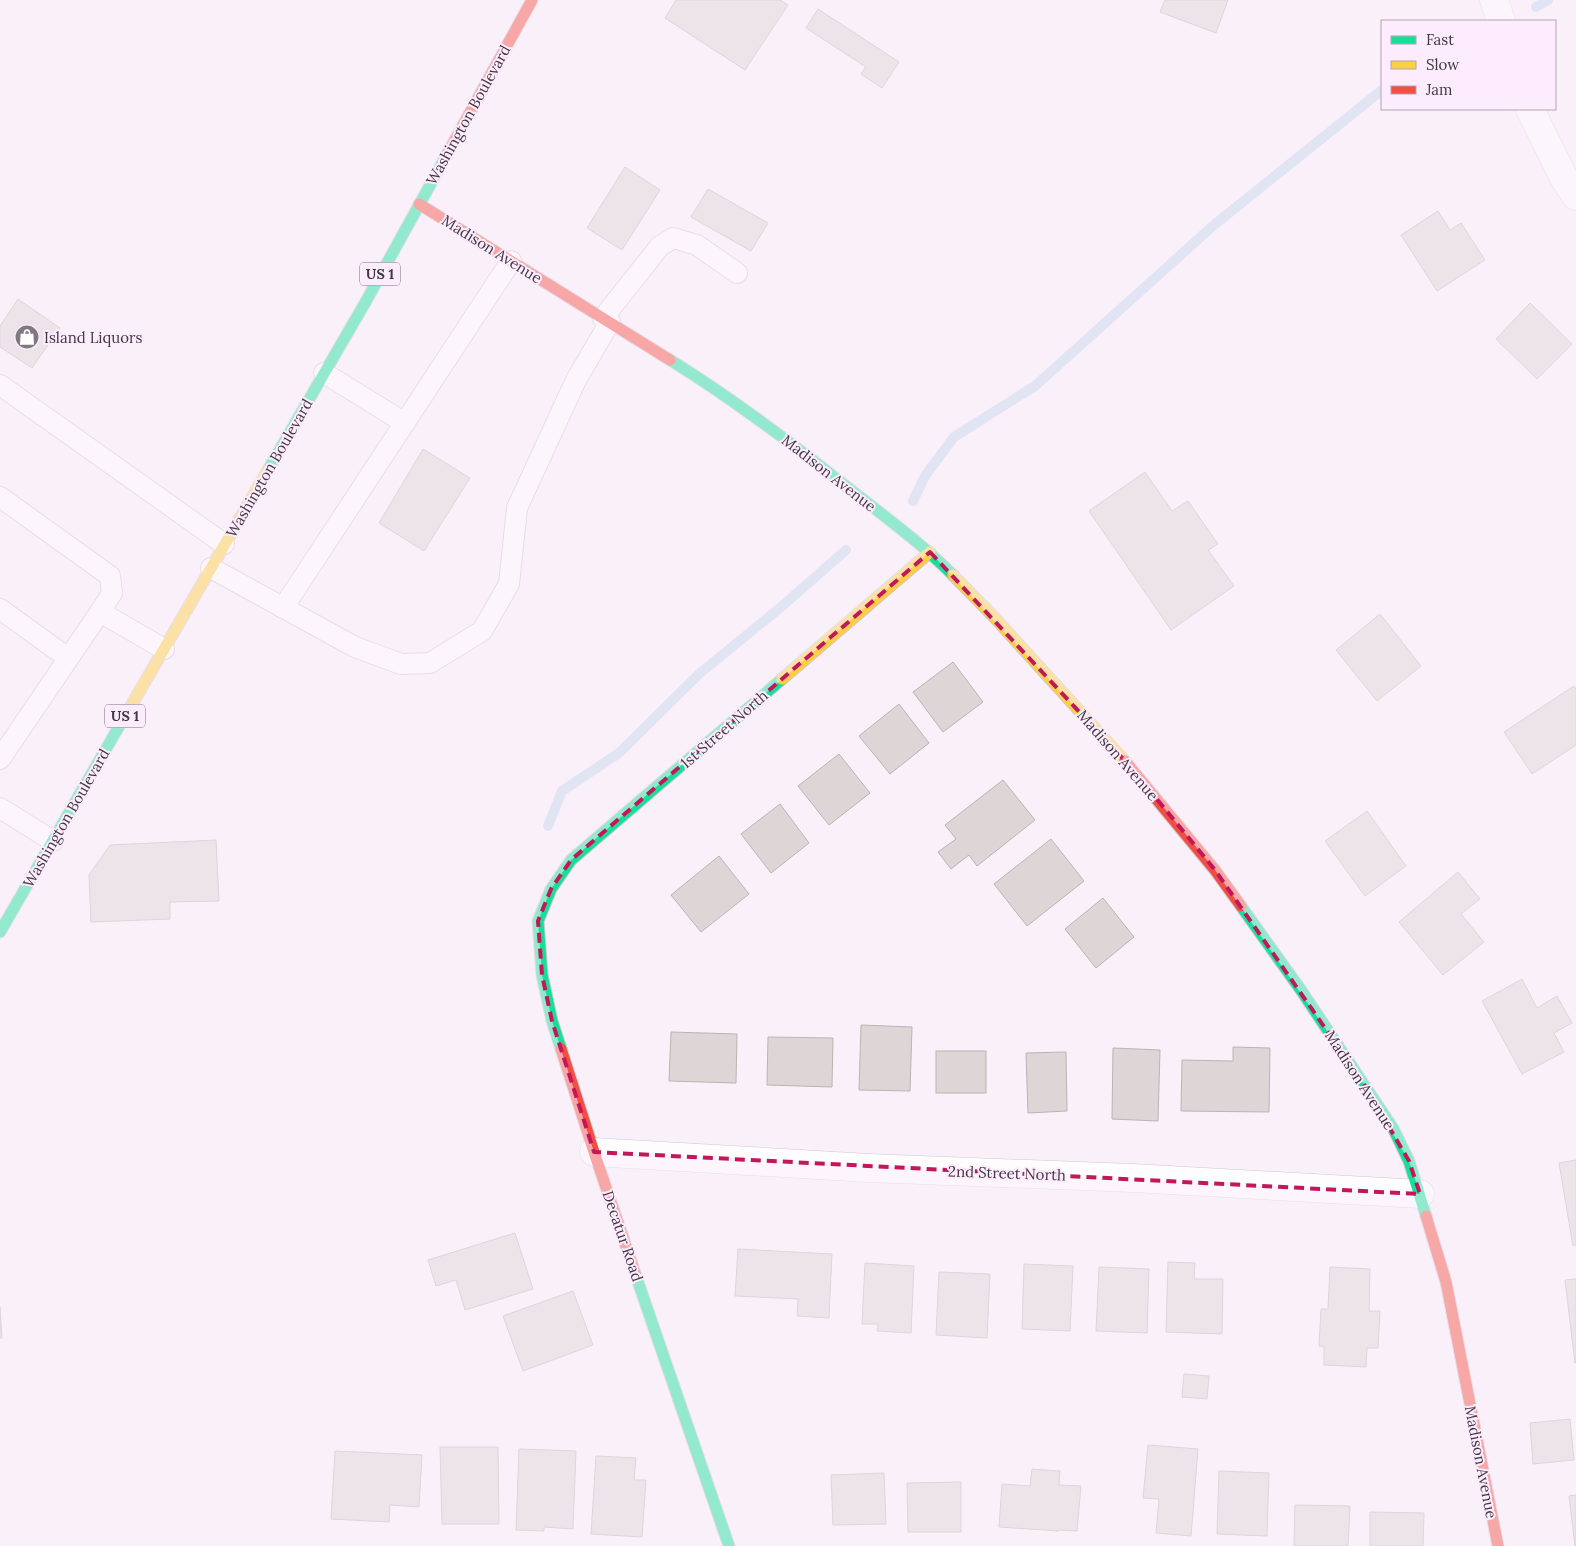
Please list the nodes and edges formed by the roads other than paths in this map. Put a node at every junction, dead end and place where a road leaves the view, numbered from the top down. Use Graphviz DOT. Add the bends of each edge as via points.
graph roads {
  1 [pos="532,0"];
  2 [pos="1494,0"];
  3 [pos="1501,20"];
  4 [pos="1530,110"];
  5 [pos="1576,196"];
  6 [pos="419,204"];
  7 [pos="511,261"];
  8 [pos="736,273"];
  9 [pos="606,320"];
  10 [pos="324,373"];
  11 [pos="0,385"];
  12 [pos="404,423"];
  13 [pos="0,497"];
  14 [pos="224,544"];
  15 [pos="930,552"];
  16 [pos="211,568"];
  17 [pos="283,608"];
  18 [pos="0,610"];
  19 [pos="100,612"];
  20 [pos="164,649"];
  21 [pos="68,658"];
  22 [pos="0,759"];
  23 [pos="0,808"];
  24 [pos="53,841"];
  25 [pos="538,921"];
  26 [pos="0,932"];
  27 [pos="594,1152"];
  28 [pos="1420,1194"];
  29 [pos="729,1546"];
  30 [pos="1498,1546"];
  1 -- 6 [label="street, Washington Boulevard / US 1"];
  2 -- 3 [label="street"];
  4 -- 5 [label="street"];
  6 -- 7 [label="street, Madison Avenue"];
  6 -- 10 [label="street, Washington Boulevard / US 1"];
  7 -- 9 [label="street, Madison Avenue"];
  7 -- 12 [label="lane"];
  8 -- 9 [label="lane" via="697,245 673,238 660,246"];
  9 -- 15 [label="street, Madison Avenue" via="706,381"];
  9 -- 17 [label="lane" via="518,508 509,584 482,631 430,664 401,664 355,647"];
  10 -- 12 [label="lane"];
  10 -- 14 [label="street, Washington Boulevard / US 1"];
  11 -- 14 [label="lane"];
  12 -- 17 [label="lane"];
  13 -- 19 [label="lane" via="110,576 112,593"];
  14 -- 16 [label="street, Washington Boulevard / US 1"];
  15 -- 25 [label="street, 1st Street North" via="570,860 551,888"];
  15 -- 28 [label="street, Madison Avenue" via="1128,764 1216,870 1393,1128"];
  16 -- 17 [label="lane"];
  16 -- 20 [label="street, Washington Boulevard / US 1"];
  18 -- 21 [label="lane"];
  19 -- 20 [label="lane"];
  19 -- 21 [label="lane"];
  20 -- 24 [label="street, Washington Boulevard / US 1"];
  21 -- 22 [label="lane"];
  23 -- 24 [label="lane"];
  24 -- 26 [label="street, Washington Boulevard / US 1"];
  25 -- 27 [label="street, Decatur Road" via="542,975 552,1021"];
  27 -- 28 [label="street, 2nd Street North"];
  27 -- 29 [label="street, Decatur Road"];
  28 -- 30 [label="street, Madison Avenue" via="1446,1282"];
}
